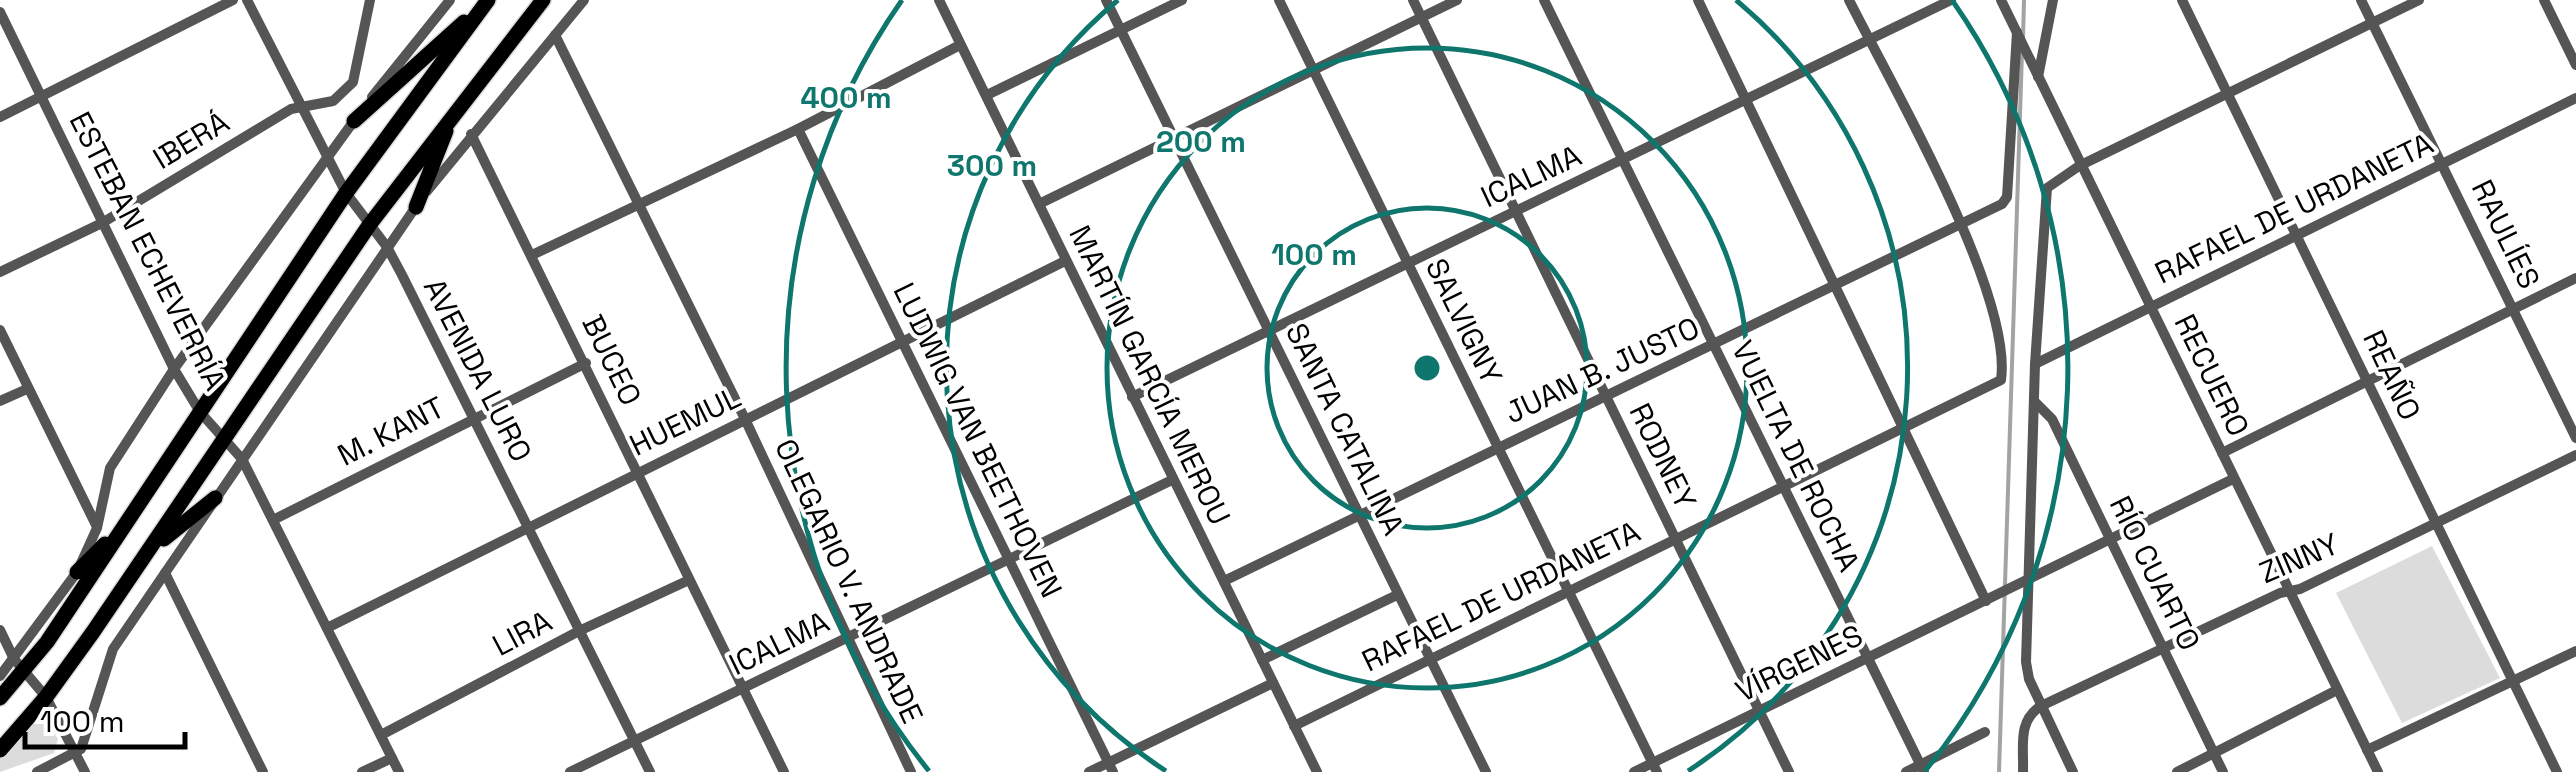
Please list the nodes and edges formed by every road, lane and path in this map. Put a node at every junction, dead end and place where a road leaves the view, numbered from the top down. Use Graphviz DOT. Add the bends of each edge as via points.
graph roads {
  1 [pos="233,0"];
  2 [pos="247,0"];
  3 [pos="370,0"];
  4 [pos="450,0"];
  5 [pos="544,0"];
  6 [pos="584,0"];
  7 [pos="939,0"];
  8 [pos="1106,0"];
  9 [pos="1182,0"];
  10 [pos="1279,0"];
  11 [pos="1413,0"];
  12 [pos="1457,0"];
  13 [pos="1544,0"];
  14 [pos="1698,0"];
  15 [pos="1849,0"];
  16 [pos="1950,0"];
  17 [pos="2001,0"];
  18 [pos="2052,0"];
  19 [pos="2182,0"];
  20 [pos="2361,0"];
  21 [pos="2420,0"];
  22 [pos="2544,0"];
  23 [pos="485,3"];
  24 [pos="0,12"];
  25 [pos="1421,17"];
  26 [pos="2372,23"];
  27 [pos="1120,30"];
  28 [pos="2017,32"];
  29 [pos="554,35"];
  30 [pos="1869,40"];
  31 [pos="960,45"];
  32 [pos="2576,65"];
  33 [pos="1314,69"];
  34 [pos="2038,77"];
  35 [pos="2230,94"];
  36 [pos="987,95"];
  37 [pos="42,96"];
  38 [pos="2576,98"];
  39 [pos="1746,99"];
  40 [pos="301,106"];
  41 [pos="454,110"];
  42 [pos="0,117"];
  43 [pos="354,121"];
  44 [pos="798,128"];
  45 [pos="471,134"];
  46 [pos="1175,138"];
  47 [pos="326,157"];
  48 [pos="1624,160"];
  49 [pos="2444,163"];
  50 [pos="2079,166"];
  51 [pos="346,194"];
  52 [pos="1039,204"];
  53 [pos="636,205"];
  54 [pos="416,206"];
  55 [pos="1516,210"];
  56 [pos="102,223"];
  57 [pos="1961,223"];
  58 [pos="370,224"];
  59 [pos="2298,234"];
  60 [pos="387,247"];
  61 [pos="532,256"];
  62 [pos="1065,260"];
  63 [pos="1408,263"];
  64 [pos="0,272"];
  65 [pos="2576,278"];
  66 [pos="1835,284"];
  67 [pos="2150,306"];
  68 [pos="2514,309"];
  69 [pos="0,330"];
  70 [pos="1269,330"];
  71 [pos="902,343"];
  72 [pos="1713,345"];
  73 [pos="586,363"];
  74 [pos="2035,364"];
  75 [pos="174,369"];
  76 [pos="2366,381"];
  77 [pos="27,389"];
  78 [pos="1606,396"];
  79 [pos="1132,397"];
  80 [pos="0,402"];
  81 [pos="2034,402"];
  82 [pos="200,412"];
  83 [pos="476,416"];
  84 [pos="745,419"];
  85 [pos="1906,427"];
  86 [pos="226,438"];
  87 [pos="2576,438"];
  88 [pos="1498,446"];
  89 [pos="2222,454"];
  90 [pos="2576,455"];
  91 [pos="242,460"];
  92 [pos="639,471"];
  93 [pos="2232,479"];
  94 [pos="1172,480"];
  95 [pos="1784,487"];
  96 [pos="215,498"];
  97 [pos="1359,513"];
  98 [pos="132,517"];
  99 [pos="273,520"];
  100 [pos="2435,523"];
  101 [pos="527,526"];
  102 [pos="97,528"];
  103 [pos="1675,539"];
  104 [pos="2110,539"];
  105 [pos="149,550"];
  106 [pos="1007,559"];
  107 [pos="77,572"];
  108 [pos="165,573"];
  109 [pos="689,580"];
  110 [pos="1224,581"];
  111 [pos="2029,581"];
  112 [pos="2290,591"];
  113 [pos="1568,592"];
  114 [pos="1397,594"];
  115 [pos="1986,601"];
  116 [pos="327,628"];
  117 [pos="0,630"];
  118 [pos="579,631"];
  119 [pos="850,636"];
  120 [pos="2164,647"];
  121 [pos="2576,651"];
  122 [pos="1868,657"];
  123 [pos="1428,658"];
  124 [pos="1262,660"];
  125 [pos="19,665"];
  126 [pos="0,676"];
  127 [pos="2514,680"];
  128 [pos="1272,683"];
  129 [pos="743,688"];
  130 [pos="2337,690"];
  131 [pos="46,697"];
  132 [pos="0,698"];
  133 [pos="2041,706"];
  134 [pos="1759,710"];
  135 [pos="1294,726"];
  136 [pos="1985,732"];
  137 [pos="381,735"];
  138 [pos="634,740"];
  139 [pos="0,750"];
  140 [pos="2367,750"];
  141 [pos="76,754"];
  142 [pos="2214,754"];
  143 [pos="392,758"];
  144 [pos="1111,767"];
  145 [pos="1654,768"];
  146 [pos="1922,768"];
  147 [pos="38,772"];
  148 [pos="84,772"];
  149 [pos="263,772"];
  150 [pos="362,772"];
  151 [pos="399,772"];
  152 [pos="570,772"];
  153 [pos="650,772"];
  154 [pos="784,772"];
  155 [pos="911,772"];
  156 [pos="1089,772"];
  157 [pos="1316,772"];
  158 [pos="1486,772"];
  159 [pos="1634,772"];
  160 [pos="1790,772"];
  161 [pos="1906,772"];
  162 [pos="2022,772"];
  163 [pos="2073,772"];
  164 [pos="2178,772"];
  165 [pos="2223,772"];
  166 [pos="2378,772"];
  167 [pos="2557,772"];
  1 -- 37 [label="street"];
  2 -- 40 [label="street, AVENIDA LURO"];
  3 -- 40 [label="street" via="354,82 334,102"];
  4 -- 43 [label="street"];
  5 -- 41 [label="highway"];
  6 -- 29 [label="street"];
  7 -- 31 [label="street, MARTÍN GARCÍA MEROU"];
  8 -- 27 [label="street, SANTA CATALINA"];
  9 -- 27 [label="street"];
  10 -- 33 [label="street, SALVIGNY"];
  11 -- 25 [label="street, RODNEY"];
  12 -- 25 [label="street"];
  13 -- 48 [label="street, VUELTA DE ROCHA"];
  14 -- 39 [label="street"];
  15 -- 30 [label="street"];
  16 -- 30 [label="street, ICALMA"];
  17 -- 28 [label="street, RECUERO"];
  18 -- 34 [label="street"];
  19 -- 35 [label="street, REAÑO"];
  20 -- 26 [label="street, RAULÍES"];
  21 -- 26 [label="street"];
  22 -- 32 [label="street"];
  23 -- 43 [label="highway"];
  23 -- 51 [label="highway"];
  24 -- 37 [label="street, ESTEBAN ECHEVERRÍA"];
  25 -- 33 [label="street"];
  25 -- 55 [label="street, RODNEY"];
  26 -- 35 [label="street"];
  26 -- 49 [label="street, RAULÍES"];
  27 -- 36 [label="street"];
  27 -- 46 [label="street, SANTA CATALINA"];
  28 -- 34 [label="street, RECUERO"];
  28 -- 57 [label="street, JUAN B. JUSTO" via="2007,198"];
  29 -- 45 [label="street"];
  29 -- 53 [label="street, OLEGARIO V. ANDRADE"];
  30 -- 39 [label="street, ICALMA"];
  30 -- 57 [label="street"];
  31 -- 36 [label="street, MARTÍN GARCÍA MEROU"];
  31 -- 44 [label="street"];
  33 -- 46 [label="street"];
  33 -- 63 [label="street, SALVIGNY"];
  34 -- 50 [label="street, RECUERO"];
  35 -- 50 [label="street"];
  35 -- 59 [label="street, REAÑO"];
  36 -- 52 [label="street, MARTÍN GARCÍA MEROU"];
  37 -- 42 [label="street"];
  37 -- 56 [label="street, ESTEBAN ECHEVERRÍA"];
  38 -- 49 [label="street, RAFAEL DE URDANETA"];
  39 -- 48 [label="street, ICALMA"];
  39 -- 66 [label="street"];
  40 -- 47 [label="street, AVENIDA LURO"];
  40 -- 56 [label="street, IBERÁ"];
  41 -- 54 [label="highway"];
  41 -- 58 [label="highway"];
  43 -- 47 [label="street"];
  44 -- 53 [label="street"];
  44 -- 71 [label="street, LUDWIG VAN BEETHOVEN"];
  45 -- 54 [label="street"];
  45 -- 61 [label="street, BUCEO"];
  46 -- 52 [label="street"];
  46 -- 70 [label="street, SANTA CATALINA"];
  47 -- 51 [label="street, AVENIDA LURO"];
  47 -- 75 [label="street"];
  48 -- 55 [label="street, ICALMA"];
  48 -- 72 [label="street, VUELTA DE ROCHA"];
  49 -- 59 [label="street, RAFAEL DE URDANETA"];
  49 -- 68 [label="street, RAULÍES"];
  50 -- 67 [label="street, RECUERO"];
  50 -- 74 [label="street" via="2049,184 2045,194"];
  51 -- 58 [label="street, AVENIDA LURO"];
  51 -- 82 [label="highway"];
  52 -- 62 [label="street, MARTÍN GARCÍA MEROU"];
  53 -- 61 [label="street"];
  53 -- 84 [label="street, OLEGARIO V. ANDRADE"];
  54 -- 60 [label="street"];
  55 -- 63 [label="street, ICALMA"];
  55 -- 78 [label="street, RODNEY"];
  56 -- 64 [label="street, IBERÁ"];
  56 -- 75 [label="street, ESTEBAN ECHEVERRÍA"];
  57 -- 66 [label="street, JUAN B. JUSTO"];
  57 -- 85 [label="street, RAFAEL DE URDANETA" via="2000,346 2001,380"];
  58 -- 60 [label="street, AVENIDA LURO"];
  58 -- 86 [label="highway"];
  59 -- 67 [label="street, RAFAEL DE URDANETA"];
  59 -- 76 [label="street, REAÑO"];
  60 -- 83 [label="street, AVENIDA LURO"];
  60 -- 91 [label="street"];
  61 -- 73 [label="street, BUCEO"];
  62 -- 71 [label="street, HUEMUL"];
  62 -- 79 [label="street, MARTÍN GARCÍA MEROU"];
  63 -- 70 [label="street, ICALMA"];
  63 -- 88 [label="street, SALVIGNY"];
  65 -- 68 [label="street"];
  66 -- 72 [label="street, JUAN B. JUSTO"];
  66 -- 85 [label="street"];
  67 -- 74 [label="street, RAFAEL DE URDANETA"];
  67 -- 89 [label="street, RECUERO"];
  68 -- 76 [label="street"];
  68 -- 87 [label="street, RAULÍES"];
  69 -- 77 [label="street"];
  70 -- 79 [label="street, ICALMA"];
  70 -- 97 [label="street, SANTA CATALINA"];
  71 -- 84 [label="street, HUEMUL"];
  71 -- 106 [label="street, LUDWIG VAN BEETHOVEN"];
  72 -- 78 [label="street, JUAN B. JUSTO"];
  72 -- 95 [label="street, VUELTA DE ROCHA"];
  73 -- 83 [label="street, M. KANT"];
  73 -- 92 [label="street, BUCEO"];
  74 -- 81 [label="street"];
  75 -- 82 [label="street, ESTEBAN ECHEVERRÍA"];
  75 -- 102 [label="street" via="110,468"];
  76 -- 89 [label="street"];
  76 -- 100 [label="street, REAÑO"];
  77 -- 80 [label="street"];
  77 -- 102 [label="street"];
  78 -- 88 [label="street, JUAN B. JUSTO"];
  78 -- 103 [label="street, RODNEY"];
  79 -- 94 [label="street, MARTÍN GARCÍA MEROU"];
  81 -- 104 [label="street, RÍO CUARTO" via="2052,419"];
  81 -- 111 [label="street"];
  82 -- 86 [label="street, ESTEBAN ECHEVERRÍA"];
  82 -- 98 [label="highway"];
  83 -- 99 [label="street, M. KANT"];
  83 -- 101 [label="street, AVENIDA LURO"];
  84 -- 92 [label="street, HUEMUL"];
  84 -- 119 [label="street, OLEGARIO V. ANDRADE"];
  85 -- 95 [label="street, RAFAEL DE URDANETA"];
  85 -- 115 [label="street"];
  86 -- 91 [label="street, ESTEBAN ECHEVERRÍA"];
  86 -- 105 [label="highway"];
  88 -- 97 [label="street, JUAN B. JUSTO"];
  88 -- 113 [label="street, SALVIGNY"];
  89 -- 93 [label="street, RECUERO"];
  90 -- 100 [label="street, ZINNY"];
  91 -- 96 [label="street"];
  91 -- 99 [label="street, ESTEBAN ECHEVERRÍA"];
  92 -- 101 [label="street, HUEMUL"];
  92 -- 109 [label="street, BUCEO"];
  93 -- 104 [label="street"];
  93 -- 112 [label="street, RECUERO"];
  94 -- 106 [label="street, ICALMA"];
  94 -- 110 [label="street, MARTÍN GARCÍA MEROU"];
  95 -- 103 [label="street, RAFAEL DE URDANETA"];
  95 -- 122 [label="street, VUELTA DE ROCHA"];
  96 -- 105 [label="highway"];
  96 -- 108 [label="street"];
  97 -- 110 [label="street, JUAN B. JUSTO"];
  97 -- 114 [label="street, SANTA CATALINA"];
  98 -- 107 [label="highway"];
  98 -- 125 [label="highway"];
  99 -- 116 [label="street, ESTEBAN ECHEVERRÍA"];
  100 -- 112 [label="street, ZINNY"];
  100 -- 127 [label="street, REAÑO"];
  101 -- 116 [label="street, HUEMUL"];
  101 -- 118 [label="street, AVENIDA LURO"];
  102 -- 107 [label="street"];
  103 -- 113 [label="street, RAFAEL DE URDANETA"];
  103 -- 134 [label="street, RODNEY"];
  104 -- 111 [label="street"];
  104 -- 120 [label="street, RÍO CUARTO"];
  105 -- 131 [label="highway"];
  106 -- 119 [label="street, ICALMA"];
  106 -- 144 [label="street, LUDWIG VAN BEETHOVEN"];
  107 -- 125 [label="street"];
  108 -- 141 [label="street" via="107,659"];
  108 -- 149 [label="street"];
  109 -- 118 [label="street, LIRA"];
  109 -- 129 [label="street, BUCEO"];
  110 -- 124 [label="street, MARTÍN GARCÍA MEROU"];
  111 -- 115 [label="street, VÍRGENES"];
  111 -- 133 [label="street" via="2026,662"];
  112 -- 120 [label="street, ZINNY"];
  112 -- 130 [label="street, RECUERO"];
  113 -- 123 [label="street, RAFAEL DE URDANETA"];
  113 -- 145 [label="street, SALVIGNY"];
  114 -- 123 [label="street, SANTA CATALINA"];
  114 -- 124 [label="street"];
  115 -- 122 [label="street, VÍRGENES"];
  116 -- 137 [label="street, ESTEBAN ECHEVERRÍA"];
  117 -- 125 [label="street"];
  118 -- 137 [label="street, LIRA"];
  118 -- 138 [label="street, AVENIDA LURO"];
  119 -- 129 [label="street, ICALMA"];
  119 -- 155 [label="street, OLEGARIO V. ANDRADE"];
  120 -- 133 [label="street, ZINNY"];
  120 -- 142 [label="street, RÍO CUARTO"];
  121 -- 127 [label="street"];
  122 -- 134 [label="street, VÍRGENES"];
  122 -- 146 [label="street, VUELTA DE ROCHA"];
  123 -- 135 [label="street, RAFAEL DE URDANETA"];
  123 -- 158 [label="street, SANTA CATALINA"];
  124 -- 128 [label="street, MARTÍN GARCÍA MEROU"];
  125 -- 126 [label="street"];
  125 -- 131 [label="street"];
  125 -- 132 [label="highway"];
  127 -- 140 [label="street"];
  127 -- 167 [label="street, REAÑO"];
  128 -- 135 [label="street, MARTÍN GARCÍA MEROU"];
  128 -- 144 [label="street"];
  129 -- 138 [label="street, ICALMA"];
  129 -- 154 [label="street, BUCEO"];
  130 -- 140 [label="street, RECUERO"];
  130 -- 142 [label="street"];
  131 -- 139 [label="highway"];
  131 -- 141 [label="street"];
  133 -- 162 [label="street" via="2024,726"];
  133 -- 163 [label="street"];
  134 -- 145 [label="street, VÍRGENES"];
  134 -- 160 [label="street, RODNEY"];
  135 -- 157 [label="street, MARTÍN GARCÍA MEROU"];
  136 -- 146 [label="street"];
  137 -- 143 [label="street, ESTEBAN ECHEVERRÍA"];
  138 -- 152 [label="street, ICALMA"];
  138 -- 153 [label="street, AVENIDA LURO"];
  140 -- 166 [label="street, RECUERO"];
  141 -- 147 [label="street"];
  141 -- 148 [label="street"];
  142 -- 164 [label="street"];
  142 -- 165 [label="street, RÍO CUARTO"];
  143 -- 150 [label="street"];
  143 -- 151 [label="street, ESTEBAN ECHEVERRÍA"];
  144 -- 156 [label="street"];
  145 -- 159 [label="street, VÍRGENES"];
  146 -- 161 [label="street"];
}
